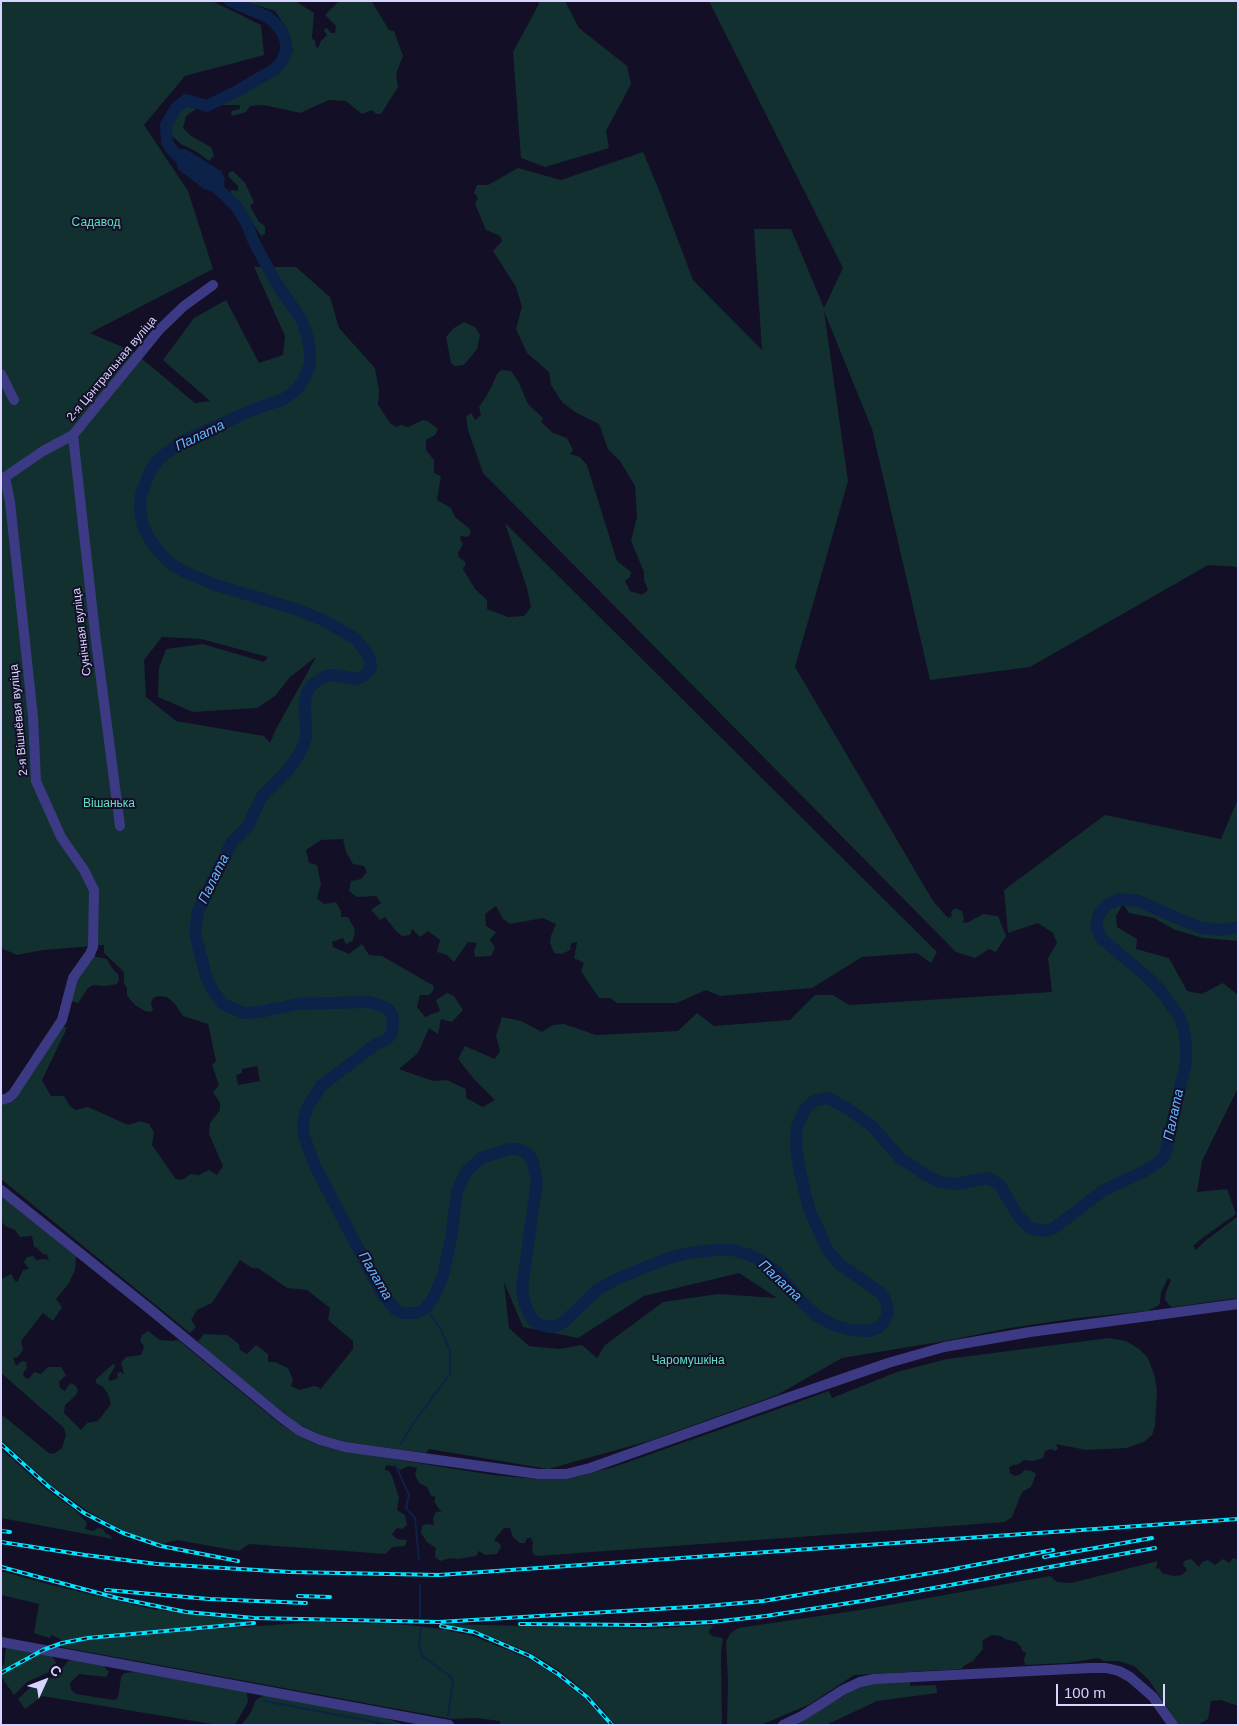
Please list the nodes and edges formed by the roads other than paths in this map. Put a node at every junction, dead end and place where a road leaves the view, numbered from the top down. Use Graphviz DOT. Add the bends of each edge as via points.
graph roads {
  1 [pos="212,284"];
  2 [pos="1,374"];
  3 [pos="14,400"];
  4 [pos="73,435"];
  5 [pos="3,479"];
  6 [pos="120,826"];
  7 [pos="1,1100"];
  8 [pos="1,1190"];
  9 [pos="1238,1304"];
  10 [pos="1,1642"];
  11 [pos="449,1725"];
  12 [pos="783,1725"];
  13 [pos="1173,1725"];
  1 -- 4 [label="street, 2-я Цэнтральная вуліца" via="159,330"];
  2 -- 3 [label="street"];
  4 -- 5 [label="street, 2-я Цэнтральная вуліца"];
  4 -- 6 [label="street, Сунічная вуліца"];
  5 -- 7 [label="street, 2-я Вішнёвая вуліца" via="10,502 33,717 36,781 61,837 91,880 94,890 93,947 74,978 62,1020 13,1094"];
  8 -- 9 [label="street" via="300,1431 345,1447 538,1474 566,1474 590,1468 888,1363 944,1347"];
  10 -- 11 [label="street"];
  12 -- 13 [label="street" via="842,1690 874,1679 1106,1668 1130,1677 1153,1697"];
}
